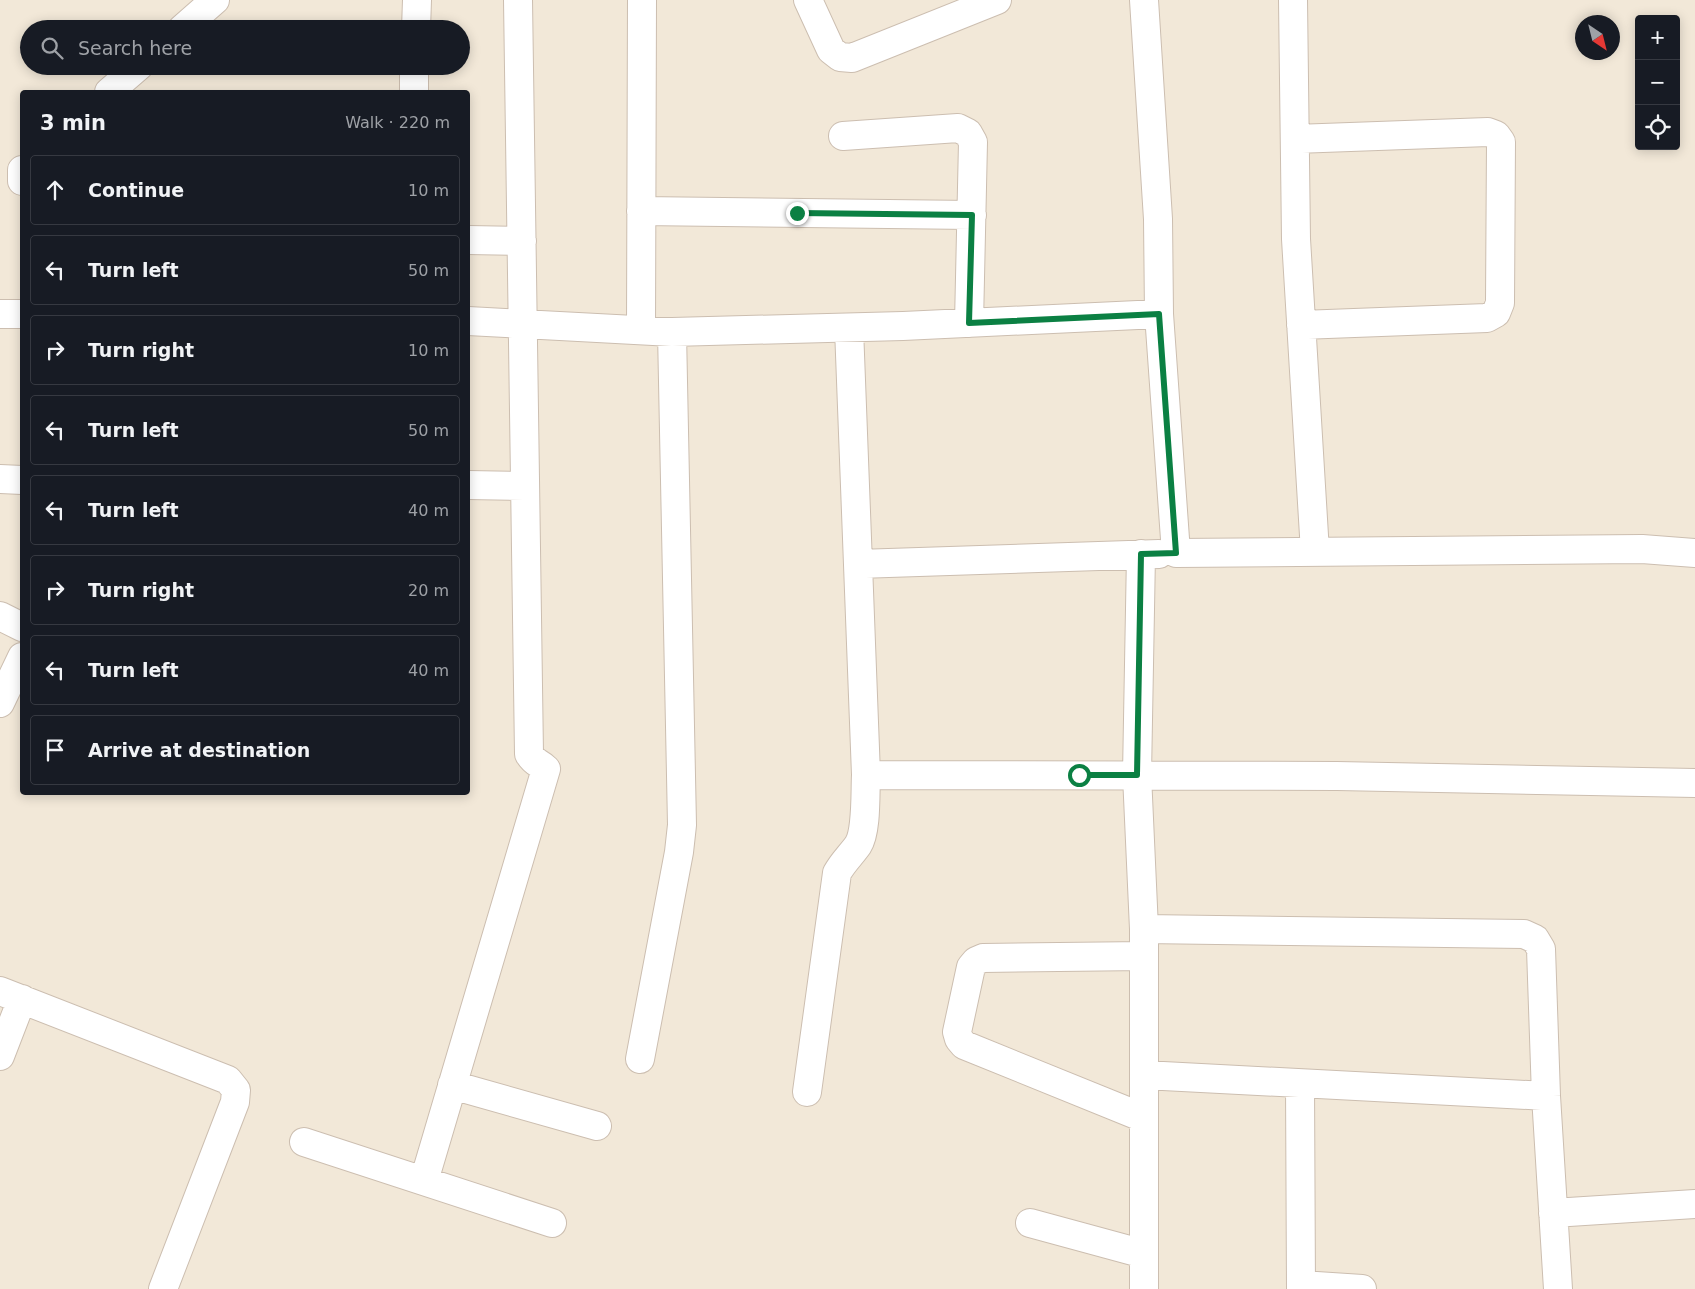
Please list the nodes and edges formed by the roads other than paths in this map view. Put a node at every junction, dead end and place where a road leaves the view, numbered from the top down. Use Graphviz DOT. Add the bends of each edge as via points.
graph roads {
  1 [pos="215,0"];
  2 [pos="417,0"];
  3 [pos="518,0"];
  4 [pos="642,0"];
  5 [pos="808,0"];
  6 [pos="997,0"];
  7 [pos="1144,0"];
  8 [pos="1292,0"];
  9 [pos="192,20"];
  10 [pos="416,20"];
  11 [pos="129,75"];
  12 [pos="414,75"];
  13 [pos="111,90"];
  14 [pos="414,90"];
  15 [pos="843,136"];
  16 [pos="1295,139"];
  17 [pos="641,211"];
  18 [pos="972,215"];
  19 [pos="470,240"];
  20 [pos="522,241"];
  21 [pos="0,314"];
  22 [pos="20,314"];
  23 [pos="1159,314"];
  24 [pos="470,321"];
  25 [pos="522,323"];
  26 [pos="969,323"];
  27 [pos="1301,325"];
  28 [pos="849,328"];
  29 [pos="641,330"];
  30 [pos="672,332"];
  31 [pos="0,479"];
  32 [pos="20,480"];
  33 [pos="470,485"];
  34 [pos="524,486"];
  35 [pos="1315,552"];
  36 [pos="1176,553"];
  37 [pos="1695,553"];
  38 [pos="1141,554"];
  39 [pos="858,564"];
  40 [pos="0,616"];
  41 [pos="20,626"];
  42 [pos="20,661"];
  43 [pos="0,703"];
  44 [pos="866,775"];
  45 [pos="1137,775"];
  46 [pos="1695,782"];
  47 [pos="1144,942"];
  48 [pos="11,995"];
  49 [pos="0,1056"];
  50 [pos="640,1059"];
  51 [pos="1144,1076"];
  52 [pos="452,1084"];
  53 [pos="1300,1084"];
  54 [pos="808,1092"];
  55 [pos="1546,1096"];
  56 [pos="1144,1118"];
  57 [pos="597,1126"];
  58 [pos="304,1142"];
  59 [pos="424,1181"];
  60 [pos="1695,1204"];
  61 [pos="1553,1213"];
  62 [pos="552,1223"];
  63 [pos="1030,1223"];
  64 [pos="1144,1254"];
  65 [pos="1301,1287"];
  66 [pos="165,1288"];
  67 [pos="1144,1289"];
  68 [pos="1362,1289"];
  69 [pos="1558,1289"];
  1 -- 9 [label="street"];
  2 -- 10 [label="street"];
  3 -- 20 [label="street"];
  4 -- 17 [label="street"];
  5 -- 6 [label="street" via="831,50 840,57 852,58"];
  7 -- 23 [label="street" via="1158,219"];
  8 -- 16 [label="street"];
  11 -- 13 [label="street"];
  12 -- 14 [label="street"];
  15 -- 18 [label="street" via="958,128 968,133 973,142"];
  16 -- 27 [label="street"];
  16 -- 27 [label="street" via="1488,132 1496,135 1500,142 1500,303 1496,313 1487,318"];
  17 -- 18 [label="street"];
  17 -- 29 [label="street"];
  18 -- 26 [label="street"];
  19 -- 20 [label="street"];
  20 -- 25 [label="street"];
  21 -- 22 [label="street"];
  23 -- 26 [label="street"];
  23 -- 36 [label="street"];
  24 -- 25 [label="street"];
  25 -- 29 [label="street"];
  25 -- 34 [label="street"];
  26 -- 28 [label="street"];
  27 -- 35 [label="street"];
  28 -- 30 [label="street"];
  28 -- 39 [label="street"];
  29 -- 30 [label="street"];
  30 -- 50 [label="street" via="682,825"];
  31 -- 32 [label="street"];
  33 -- 34 [label="street"];
  34 -- 52 [label="street" via="528,754 546,769"];
  35 -- 36 [label="street"];
  35 -- 37 [label="street" via="1642,549"];
  36 -- 38 [label="street"];
  38 -- 39 [label="street"];
  38 -- 45 [label="street"];
  39 -- 44 [label="street"];
  40 -- 41 [label="street"];
  42 -- 43 [label="street"];
  44 -- 45 [label="street"];
  44 -- 54 [label="street" via="863,833 859,844 837,873"];
  45 -- 46 [label="street"];
  45 -- 47 [label="street"];
  47 -- 51 [label="street"];
  47 -- 55 [label="street" via="1524,934 1535,939 1541,949"];
  47 -- 56 [label="street" via="976,961 971,967 957,1032 964,1045"];
  48 -- 49 [label="street"];
  48 -- 66 [label="street" via="228,1080 236,1090 235,1102"];
  51 -- 53 [label="street"];
  51 -- 56 [label="street"];
  52 -- 57 [label="street"];
  52 -- 59 [label="street"];
  53 -- 55 [label="street"];
  53 -- 65 [label="street"];
  55 -- 61 [label="street"];
  56 -- 64 [label="street"];
  58 -- 59 [label="street"];
  59 -- 62 [label="street"];
  60 -- 61 [label="street"];
  61 -- 69 [label="street"];
  63 -- 64 [label="street"];
  64 -- 67 [label="street"];
  65 -- 68 [label="street"];
}
